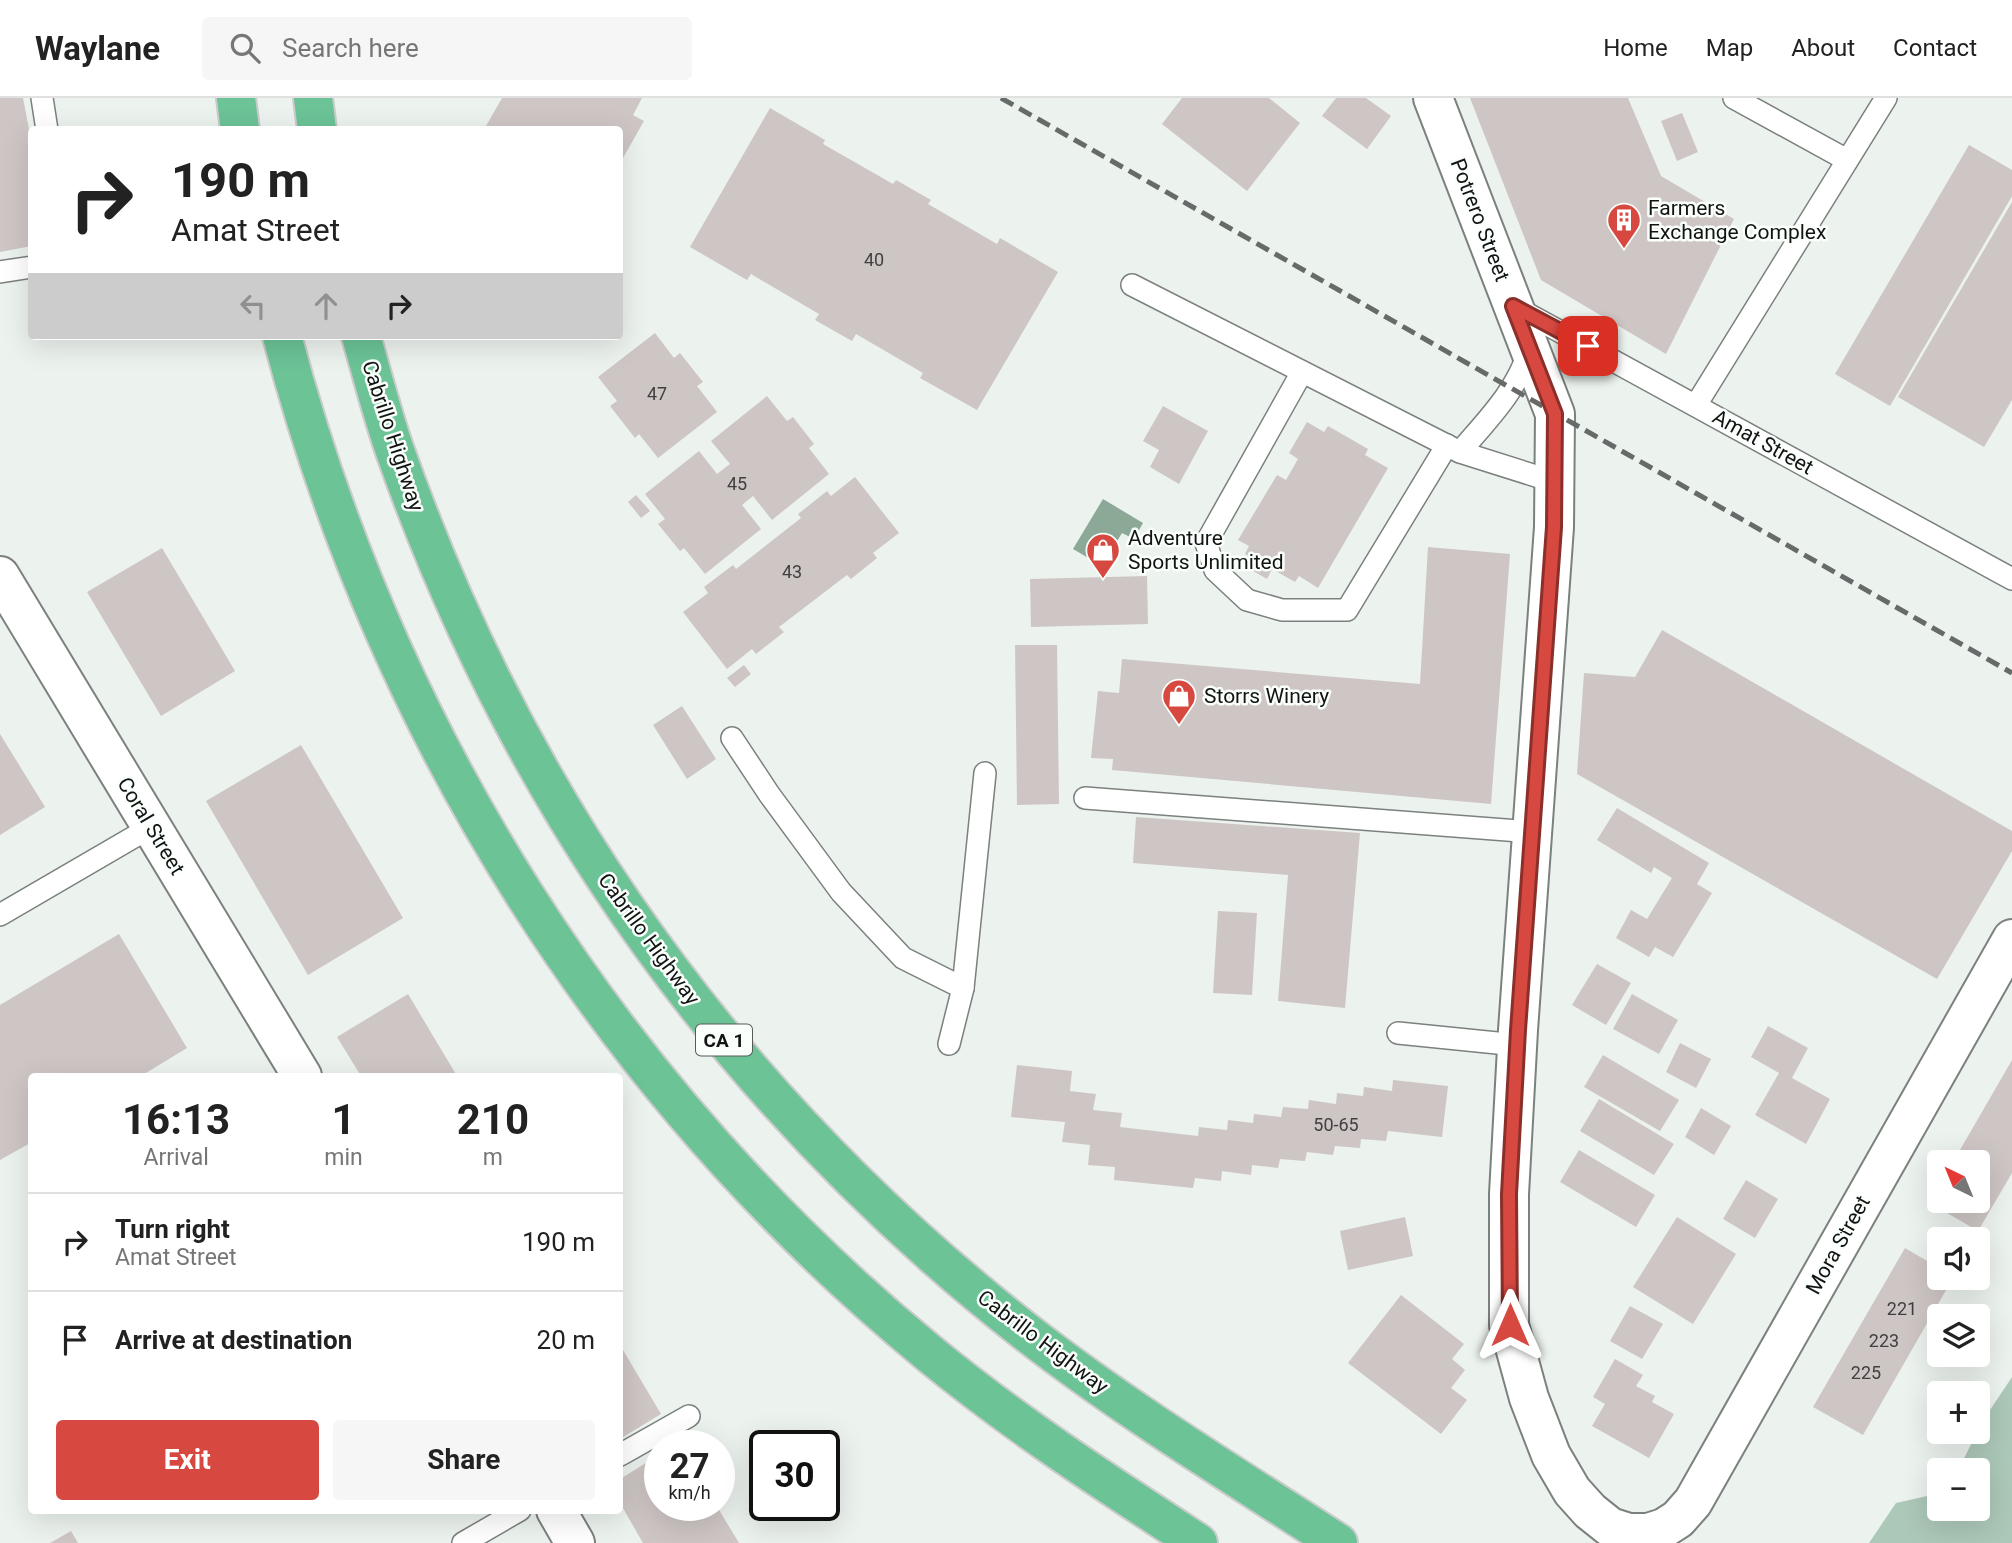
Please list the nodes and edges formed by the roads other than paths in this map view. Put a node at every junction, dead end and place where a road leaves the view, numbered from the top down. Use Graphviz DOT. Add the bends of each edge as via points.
graph roads {
  1 [pos="42,98"];
  2 [pos="236,98"];
  3 [pos="313,98"];
  4 [pos="1433,98"];
  5 [pos="1734,98"];
  6 [pos="1886,98"];
  7 [pos="46,126"];
  8 [pos="240,126"];
  9 [pos="316,126"];
  10 [pos="1847,160"];
  11 [pos="28,268"];
  12 [pos="0,272"];
  13 [pos="1132,285"];
  14 [pos="1513,306"];
  15 [pos="283,340"];
  16 [pos="362,340"];
  17 [pos="1530,349"];
  18 [pos="1303,372"];
  19 [pos="1696,405"];
  20 [pos="1454,449"];
  21 [pos="1555,482"];
  22 [pos="2012,579"];
  23 [pos="5,596"];
  24 [pos="732,738"];
  25 [pos="985,773"];
  26 [pos="1085,798"];
  27 [pos="151,827"];
  28 [pos="1532,832"];
  29 [pos="0,915"];
  30 [pos="2012,939"];
  31 [pos="963,988"];
  32 [pos="1398,1033"];
  33 [pos="949,1044"];
  34 [pos="1517,1045"];
  35 [pos="296,1073"];
  36 [pos="689,1416"];
  37 [pos="623,1453"];
  38 [pos="513,1514"];
  39 [pos="558,1514"];
  40 [pos="1648,1533"];
  41 [pos="463,1543"];
  42 [pos="575,1543"];
  43 [pos="1198,1543"];
  44 [pos="1338,1543"];
  1 -- 7 [label="lane"];
  2 -- 8 [label="highway"];
  3 -- 9 [label="highway"];
  4 -- 14 [label="street, Potrero Street"];
  5 -- 10 [label="lane"];
  6 -- 10 [label="lane"];
  10 -- 19 [label="lane"];
  11 -- 12 [label="lane"];
  13 -- 18 [label="lane"];
  14 -- 17 [label="street, Potrero Street"];
  14 -- 19 [label="lane, Amat Street"];
  15 -- 43 [label="highway" via="340,522 435,741 542,923 602,1009 755,1191 868,1301 991,1401"];
  16 -- 44 [label="highway, Cabrillo Highway / CA 1" via="422,523 484,667 521,738 573,829 631,916 741,1061 849,1177 1027,1333 1091,1381"];
  17 -- 20 [label="lane" via="1513,389"];
  17 -- 21 [label="street, Potrero Street" via="1555,414"];
  18 -- 20 [label="lane"];
  18 -- 20 [label="lane" via="1206,543 1215,570 1247,600 1282,610 1347,610"];
  19 -- 22 [label="lane, Amat Street"];
  20 -- 21 [label="lane"];
  21 -- 28 [label="street, Potrero Street"];
  23 -- 27 [label="street, Coral Street"];
  24 -- 31 [label="lane" via="841,892 903,958"];
  25 -- 31 [label="lane"];
  26 -- 28 [label="lane"];
  27 -- 29 [label="lane"];
  27 -- 35 [label="street, Coral Street"];
  28 -- 34 [label="street, Potrero Street"];
  30 -- 40 [label="street, Mora Street" via="1693,1502 1678,1519"];
  31 -- 33 [label="lane"];
  32 -- 34 [label="lane"];
  34 -- 40 [label="street, Potrero Street" via="1509,1194 1510,1325 1529,1398 1551,1455 1572,1491 1610,1527 1629,1534"];
  36 -- 37 [label="lane"];
  38 -- 41 [label="lane"];
  39 -- 42 [label="street"];
}
